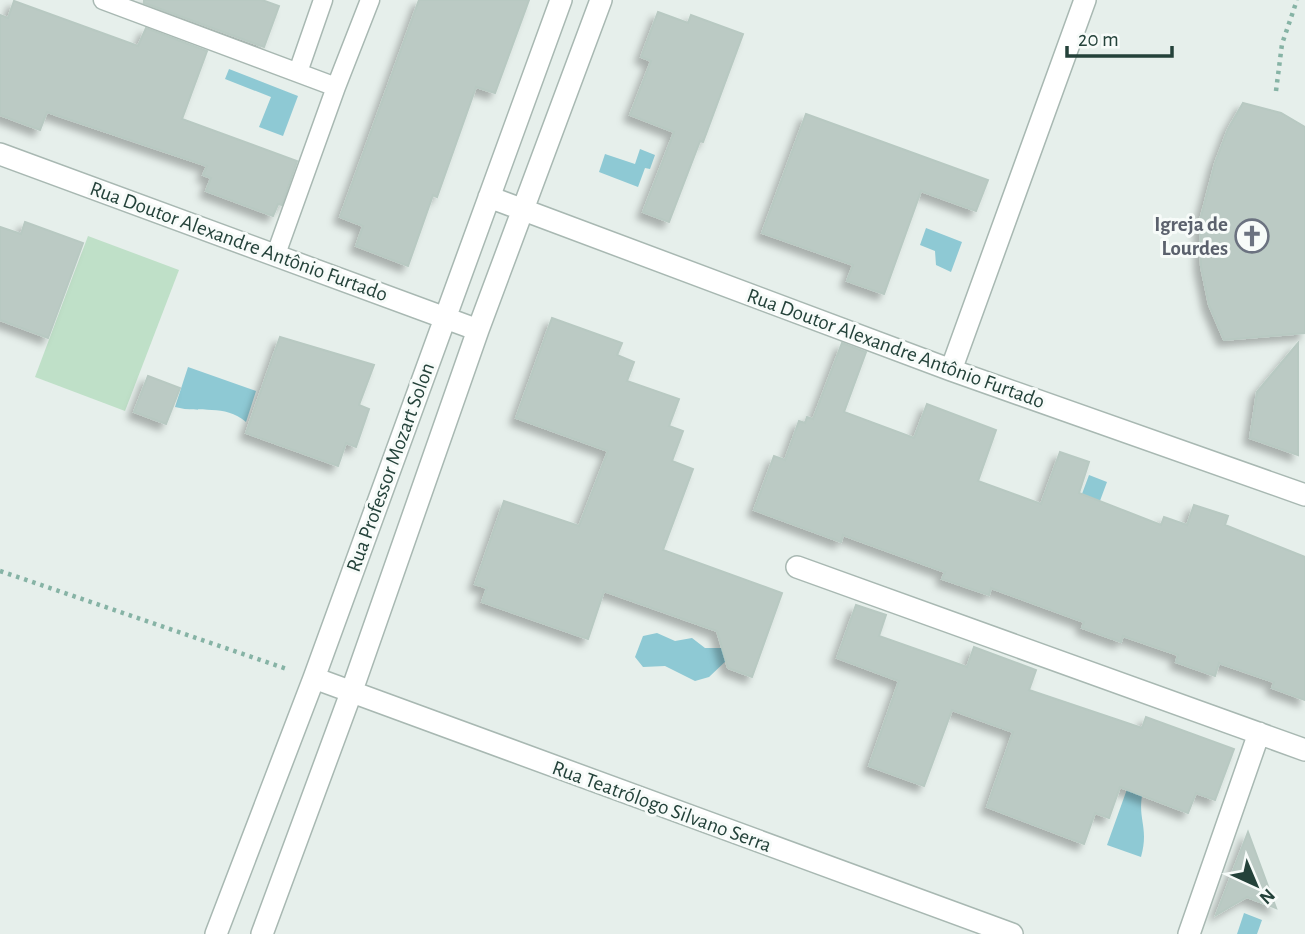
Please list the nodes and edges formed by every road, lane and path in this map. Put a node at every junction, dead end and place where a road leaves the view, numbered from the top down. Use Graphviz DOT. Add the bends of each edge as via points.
graph roads {
  1 [pos="103,0"];
  2 [pos="323,0"];
  3 [pos="370,0"];
  4 [pos="561,0"];
  5 [pos="601,0"];
  6 [pos="1085,0"];
  7 [pos="1297,0"];
  8 [pos="298,72"];
  9 [pos="336,88"];
  10 [pos="1276,91"];
  11 [pos="0,154"];
  12 [pos="489,197"];
  13 [pos="524,208"];
  14 [pos="276,254"];
  15 [pos="444,317"];
  16 [pos="478,330"];
  17 [pos="951,370"];
  18 [pos="1305,495"];
  19 [pos="797,568"];
  20 [pos="0,571"];
  21 [pos="314,678"];
  22 [pos="351,692"];
  23 [pos="1259,733"];
  24 [pos="1305,750"];
  25 [pos="974,928"];
  26 [pos="216,934"];
  27 [pos="262,934"];
  28 [pos="1012,934"];
  29 [pos="1189,934"];
  1 -- 8 [label="lane"];
  2 -- 8 [label="lane"];
  3 -- 9 [label="lane"];
  4 -- 12 [label="street, Rua Professor Mozart Solon"];
  5 -- 13 [label="street, Rua Professor Mozart Solon"];
  6 -- 17 [label="street"];
  7 -- 10 [label="path" via="1282,44"];
  8 -- 9 [label="lane"];
  9 -- 14 [label="lane"];
  11 -- 14 [label="street, Rua Doutor Alexandre Antônio Furtado"];
  12 -- 13 [label="street, Rua Doutor Alexandre Antônio Furtado"];
  12 -- 15 [label="street, Rua Professor Mozart Solon"];
  13 -- 16 [label="street, Rua Professor Mozart Solon"];
  13 -- 17 [label="street, Rua Doutor Alexandre Antônio Furtado"];
  14 -- 15 [label="street, Rua Doutor Alexandre Antônio Furtado"];
  15 -- 16 [label="street, Rua Doutor Alexandre Antônio Furtado"];
  15 -- 21 [label="street, Rua Professor Mozart Solon"];
  16 -- 22 [label="street, Rua Professor Mozart Solon"];
  17 -- 18 [label="street, Rua Doutor Alexandre Antônio Furtado"];
  19 -- 23 [label="street"];
  20 -- 21 [label="path"];
  21 -- 22 [label="street, Rua Teatrólogo Silvano Serra"];
  21 -- 26 [label="street, Rua Professor Mozart Solon"];
  22 -- 25 [label="street, Rua Teatrólogo Silvano Serra"];
  22 -- 27 [label="street, Rua Professor Mozart Solon"];
  23 -- 24 [label="street"];
  23 -- 29 [label="street"];
  25 -- 28 [label="street, Rua Teatrólogo Silvano Serra"];
}
